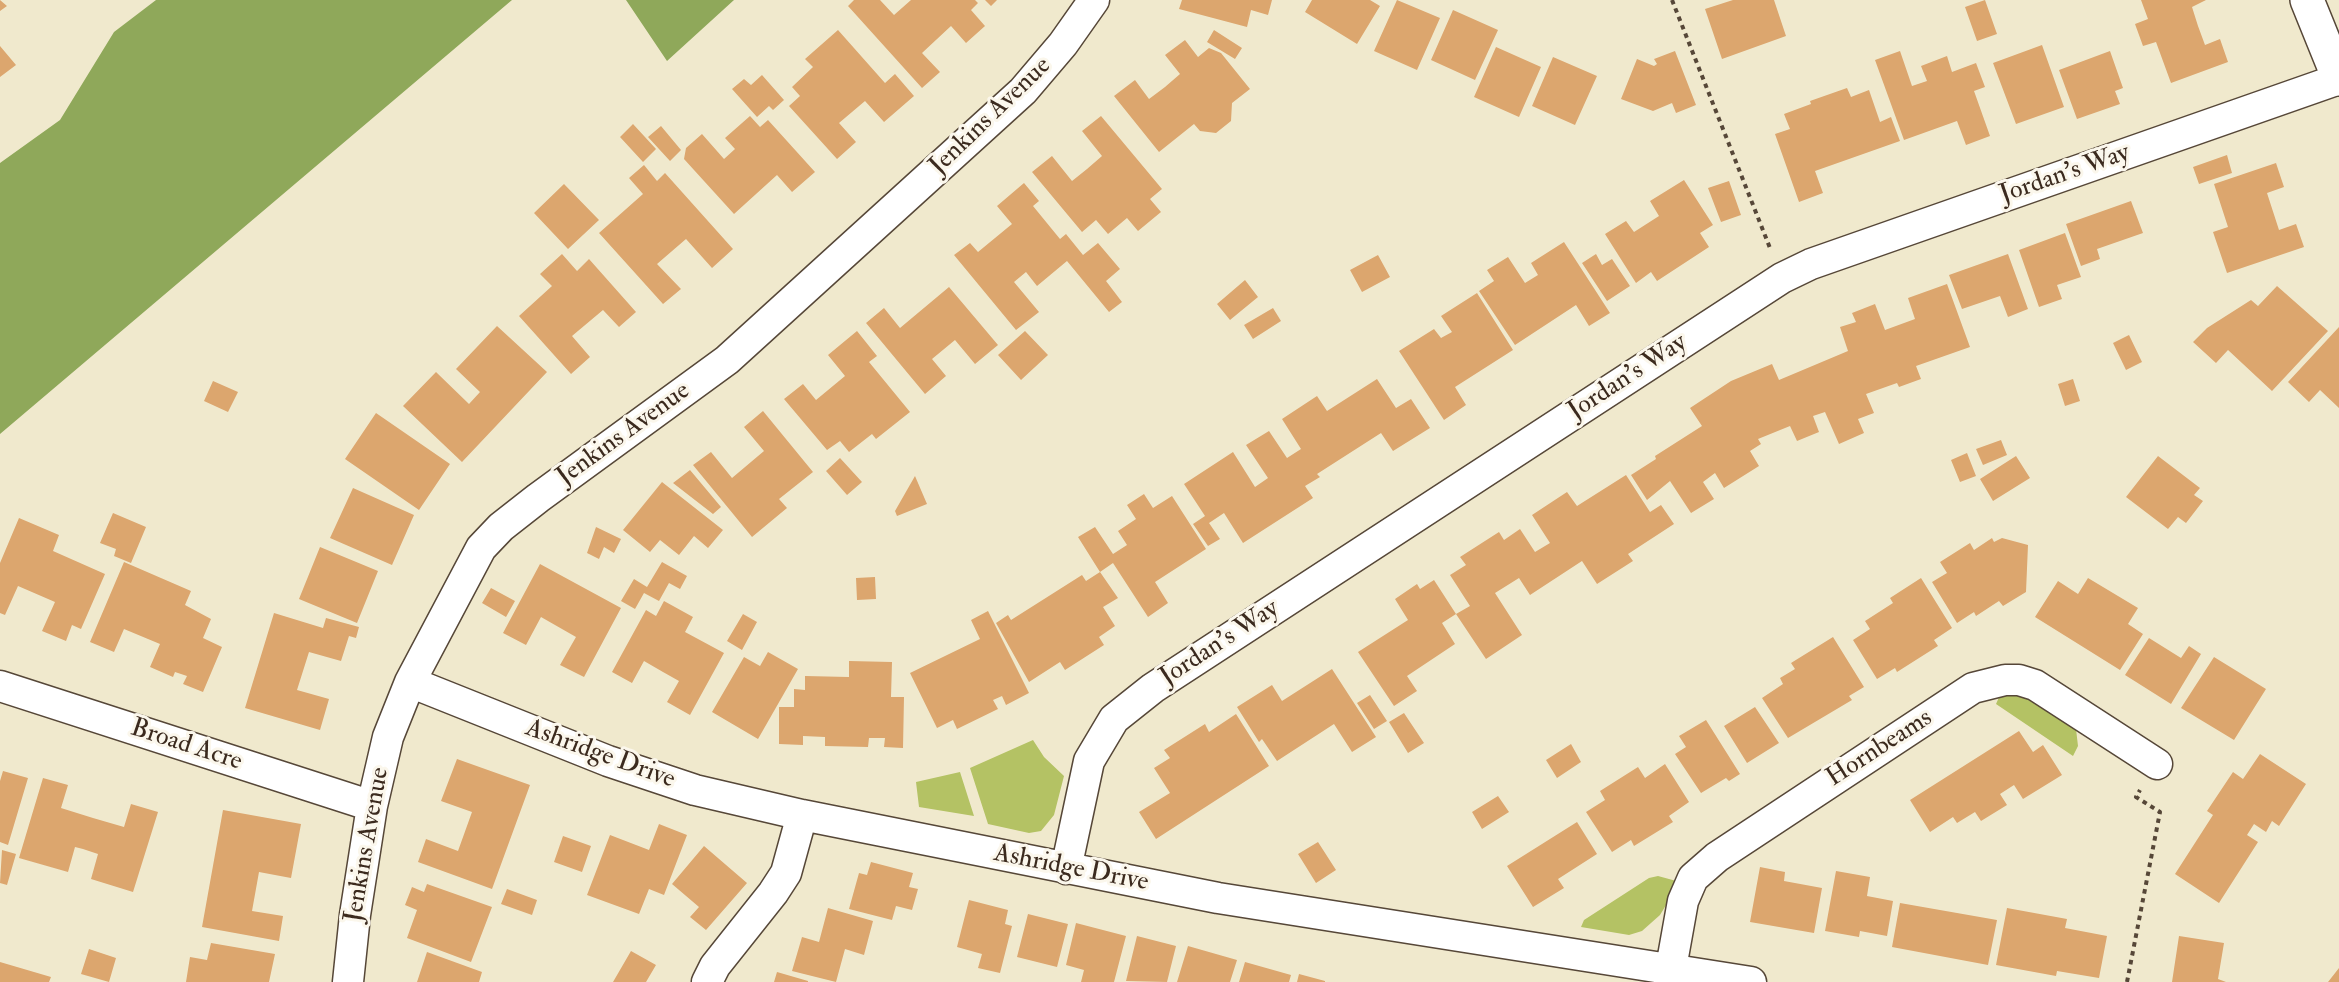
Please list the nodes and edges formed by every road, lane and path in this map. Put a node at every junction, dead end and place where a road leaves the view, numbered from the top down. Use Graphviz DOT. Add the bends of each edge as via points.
graph roads {
  1 [pos="1094,0"];
  2 [pos="1672,0"];
  3 [pos="2307,0"];
  4 [pos="2339,79"];
  5 [pos="1782,278"];
  6 [pos="410,682"];
  7 [pos="0,686"];
  8 [pos="2157,764"];
  9 [pos="372,806"];
  10 [pos="802,815"];
  11 [pos="1066,869"];
  12 [pos="1671,968"];
  13 [pos="348,982"];
  14 [pos="707,982"];
  15 [pos="1751,982"];
  16 [pos="2127,982"];
  1 -- 6 [label="street, Jenkins Avenue" via="1064,44 1023,91 727,360 501,527 465,573"];
  2 -- 5 [label="path"];
  3 -- 4 [label="street"];
  4 -- 5 [label="street, Jordan's Way" via="1811,264"];
  5 -- 11 [label="street, Jordan's Way" via="1153,688 1114,719 1089,761"];
  6 -- 9 [label="street, Jenkins Avenue" via="388,737"];
  6 -- 10 [label="street, Ashridge Drive" via="608,761 673,783"];
  7 -- 9 [label="street, Broad Acre"];
  8 -- 12 [label="street, Hornbeams" via="2035,685 2005,680 1973,688 1717,857 1693,878 1683,901"];
  8 -- 16 [label="path" via="2136,797 2160,812"];
  9 -- 13 [label="street, Jenkins Avenue"];
  10 -- 11 [label="street, Ashridge Drive"];
  10 -- 14 [label="street" via="786,873"];
  11 -- 12 [label="street, Ashridge Drive" via="1218,898"];
  12 -- 15 [label="street, Ashridge Drive"];
}
